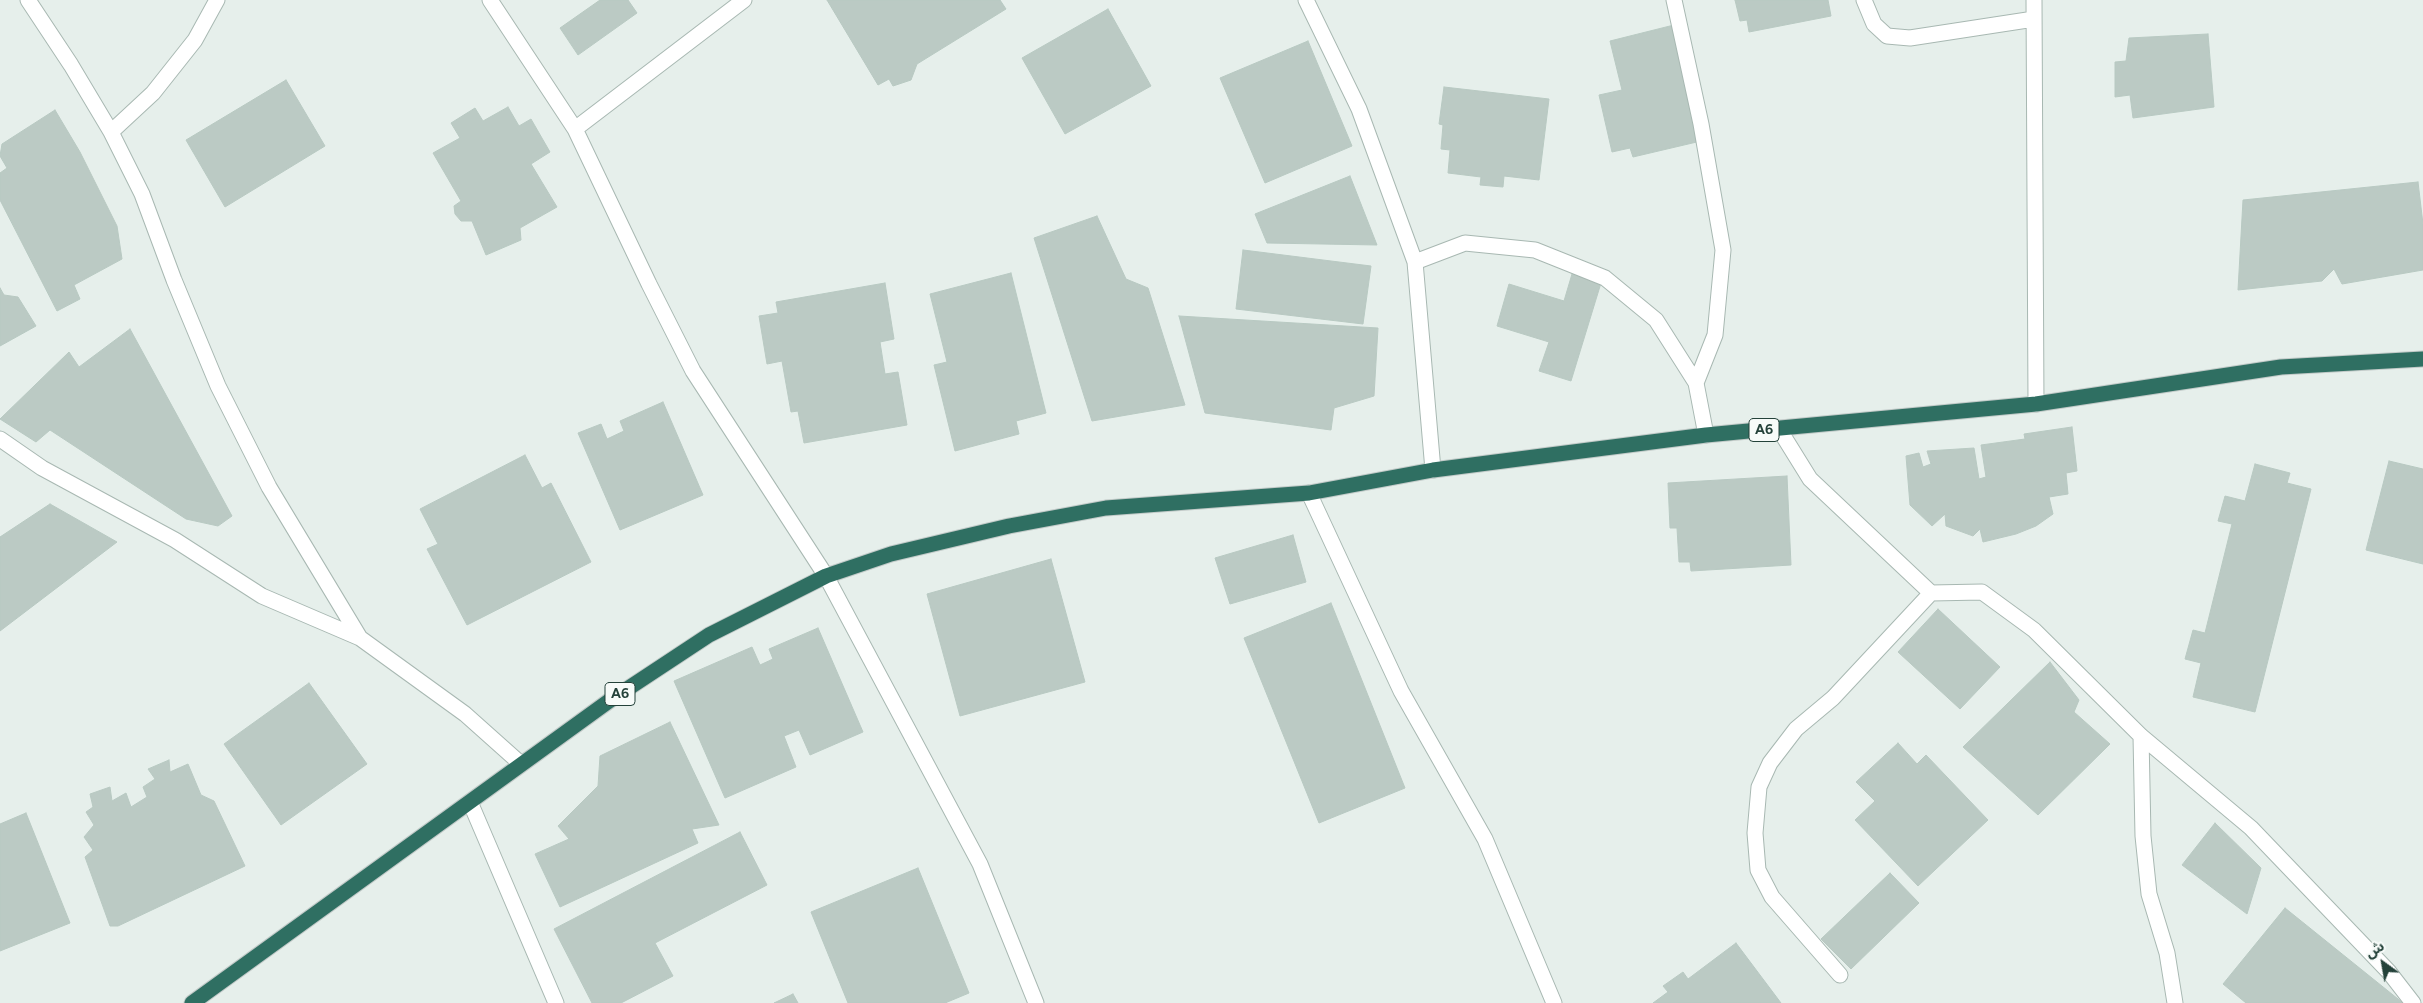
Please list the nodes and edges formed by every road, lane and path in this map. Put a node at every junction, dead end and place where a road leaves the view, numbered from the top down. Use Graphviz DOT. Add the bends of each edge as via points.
graph roads {
  1 [pos="28,0"];
  2 [pos="217,0"];
  3 [pos="490,0"];
  4 [pos="744,0"];
  5 [pos="1306,0"];
  6 [pos="1674,0"];
  7 [pos="1864,0"];
  8 [pos="2034,0"];
  9 [pos="2034,19"];
  10 [pos="575,129"];
  11 [pos="111,132"];
  12 [pos="1415,262"];
  13 [pos="2423,359"];
  14 [pos="1696,382"];
  15 [pos="2036,404"];
  16 [pos="1779,428"];
  17 [pos="1706,436"];
  18 [pos="0,439"];
  19 [pos="1433,470"];
  20 [pos="1309,493"];
  21 [pos="826,576"];
  22 [pos="1931,593"];
  23 [pos="360,638"];
  24 [pos="2141,736"];
  25 [pos="521,764"];
  26 [pos="470,802"];
  27 [pos="1840,975"];
  28 [pos="199,1001"];
  29 [pos="556,1003"];
  30 [pos="1036,1003"];
  31 [pos="1554,1003"];
  32 [pos="2175,1003"];
  33 [pos="2412,1003"];
  1 -- 11 [label="street"];
  2 -- 11 [label="street" via="195,40 153,93"];
  3 -- 10 [label="street"];
  4 -- 10 [label="street"];
  5 -- 12 [label="street" via="1359,109"];
  6 -- 14 [label="street" via="1701,124 1723,250 1715,335"];
  7 -- 9 [label="street" via="1874,24 1887,36 1910,38"];
  8 -- 9 [label="street"];
  9 -- 15 [label="street"];
  10 -- 21 [label="street" via="693,371"];
  11 -- 23 [label="street" via="142,194 218,386 269,487"];
  12 -- 14 [label="street" via="1465,243 1535,250 1605,278 1656,320"];
  12 -- 19 [label="street"];
  13 -- 15 [label="highway, A6" via="2281,367"];
  14 -- 17 [label="street"];
  15 -- 16 [label="highway, A6"];
  16 -- 17 [label="highway, A6"];
  16 -- 22 [label="street" via="1810,479"];
  17 -- 19 [label="highway, A6"];
  18 -- 23 [label="street" via="42,468 175,540 262,596"];
  19 -- 20 [label="highway, A6"];
  20 -- 21 [label="highway, A6" via="1106,508 1000,528 891,554"];
  20 -- 31 [label="street" via="1401,691 1485,839"];
  21 -- 25 [label="highway, A6" via="709,635"];
  21 -- 30 [label="street" via="980,864"];
  22 -- 24 [label="street" via="1982,592 2034,630"];
  22 -- 27 [label="street" via="1832,698 1796,729 1770,763 1759,787 1755,833 1758,870 1772,897"];
  23 -- 25 [label="street" via="465,714"];
  24 -- 32 [label="street" via="2143,836 2150,894 2167,953"];
  24 -- 33 [label="street" via="2251,828 2389,972"];
  25 -- 26 [label="highway, A6"];
  26 -- 28 [label="highway, A6"];
  26 -- 29 [label="street"];
}
